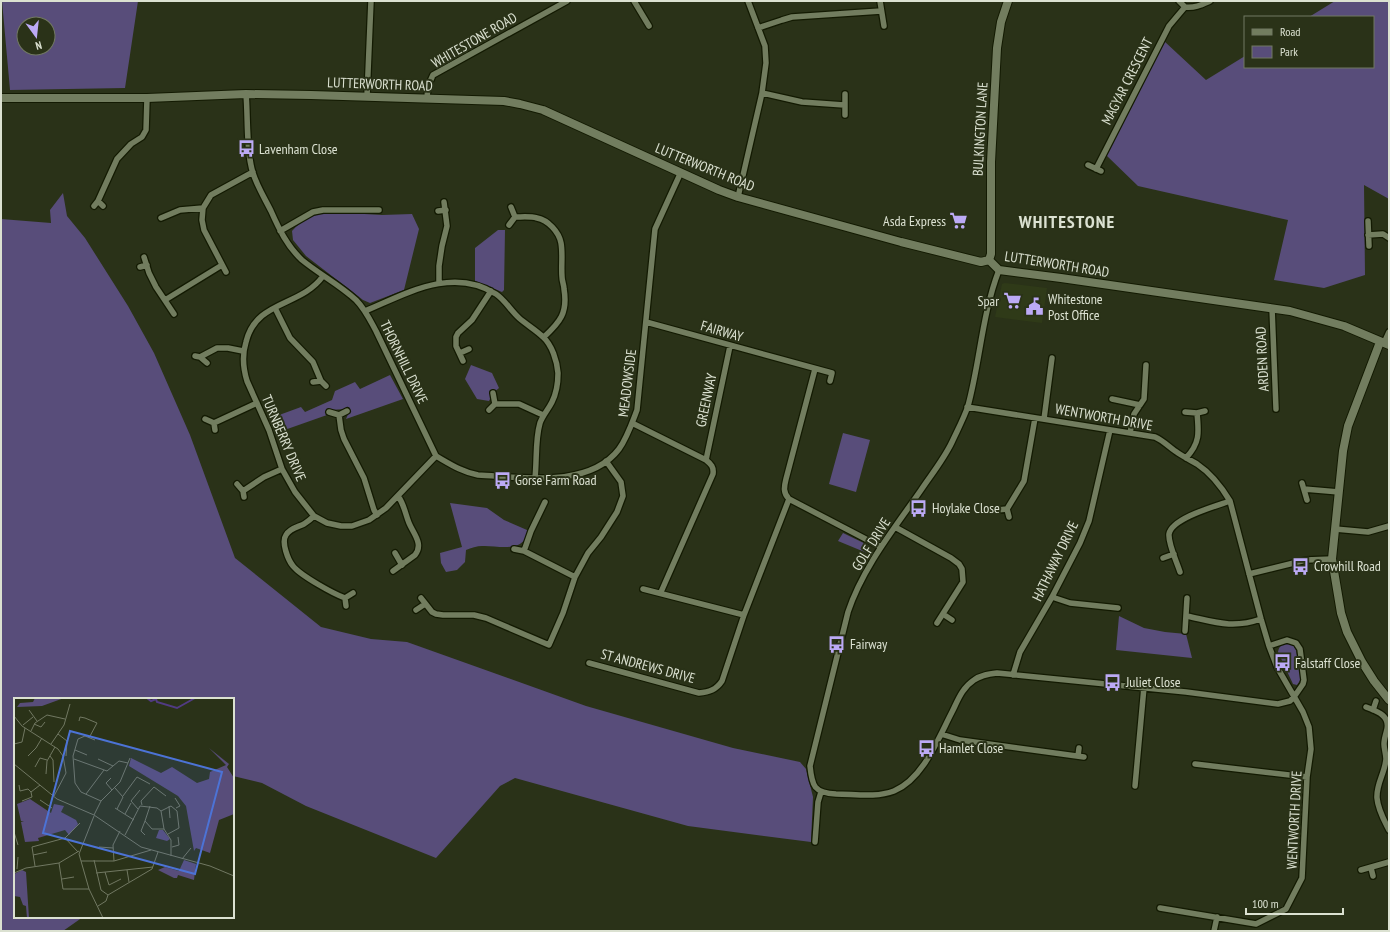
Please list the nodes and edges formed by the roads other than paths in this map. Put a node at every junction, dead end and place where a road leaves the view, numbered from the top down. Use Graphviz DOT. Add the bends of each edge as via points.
graph roads {
  1 [pos="371,1"];
  2 [pos="567,1"];
  3 [pos="634,1"];
  4 [pos="748,1"];
  5 [pos="880,1"];
  6 [pos="1008,1"];
  7 [pos="1179,1"];
  8 [pos="1210,1"];
  9 [pos="1185,7"];
  10 [pos="881,11"];
  11 [pos="649,26"];
  12 [pos="884,26"];
  13 [pos="758,28"];
  14 [pos="762,92"];
  15 [pos="246,94"];
  16 [pos="845,94"];
  17 [pos="367,96"];
  18 [pos="1,98"];
  19 [pos="147,98"];
  20 [pos="427,98"];
  21 [pos="844,105"];
  22 [pos="845,115"];
  23 [pos="1088,166"];
  24 [pos="253,172"];
  25 [pos="680,172"];
  26 [pos="738,197"];
  27 [pos="444,202"];
  28 [pos="103,206"];
  29 [pos="511,207"];
  30 [pos="203,208"];
  31 [pos="379,210"];
  32 [pos="438,210"];
  33 [pos="446,210"];
  34 [pos="515,217"];
  35 [pos="162,218"];
  36 [pos="1368,221"];
  37 [pos="509,225"];
  38 [pos="280,231"];
  39 [pos="1368,235"];
  40 [pos="1389,238"];
  41 [pos="1369,246"];
  42 [pos="144,257"];
  43 [pos="989,260"];
  44 [pos="147,265"];
  45 [pos="222,265"];
  46 [pos="140,267"];
  47 [pos="999,270"];
  48 [pos="226,272"];
  49 [pos="323,276"];
  50 [pos="439,282"];
  51 [pos="491,291"];
  52 [pos="165,300"];
  53 [pos="275,308"];
  54 [pos="1272,308"];
  55 [pos="365,311"];
  56 [pos="174,314"];
  57 [pos="646,322"];
  58 [pos="1389,332"];
  59 [pos="544,337"];
  60 [pos="1384,343"];
  61 [pos="730,346"];
  62 [pos="470,349"];
  63 [pos="243,351"];
  64 [pos="460,354"];
  65 [pos="1052,358"];
  66 [pos="463,361"];
  67 [pos="207,363"];
  68 [pos="1146,365"];
  69 [pos="815,369"];
  70 [pos="321,381"];
  71 [pos="830,381"];
  72 [pos="313,382"];
  73 [pos="326,386"];
  74 [pos="493,393"];
  75 [pos="1112,399"];
  76 [pos="257,403"];
  77 [pos="495,404"];
  78 [pos="1140,405"];
  79 [pos="967,407"];
  80 [pos="1276,409"];
  81 [pos="489,410"];
  82 [pos="346,411"];
  83 [pos="1206,411"];
  84 [pos="329,412"];
  85 [pos="1185,412"];
  86 [pos="1197,413"];
  87 [pos="339,415"];
  88 [pos="543,416"];
  89 [pos="1035,418"];
  90 [pos="205,419"];
  91 [pos="1044,419"];
  92 [pos="214,423"];
  93 [pos="632,423"];
  94 [pos="215,430"];
  95 [pos="1110,430"];
  96 [pos="1130,433"];
  97 [pos="436,456"];
  98 [pos="1186,458"];
  99 [pos="706,460"];
  100 [pos="606,461"];
  101 [pos="282,469"];
  102 [pos="535,478"];
  103 [pos="237,484"];
  104 [pos="1339,492"];
  105 [pos="398,496"];
  106 [pos="789,499"];
  107 [pos="1307,500"];
  108 [pos="1230,501"];
  109 [pos="545,502"];
  110 [pos="1006,509"];
  111 [pos="997,510"];
  112 [pos="377,515"];
  113 [pos="314,516"];
  114 [pos="1009,517"];
  115 [pos="1389,526"];
  116 [pos="895,527"];
  117 [pos="1335,529"];
  118 [pos="881,548"];
  119 [pos="514,549"];
  120 [pos="524,551"];
  121 [pos="394,553"];
  122 [pos="1174,554"];
  123 [pos="1163,558"];
  124 [pos="1332,559"];
  125 [pos="402,564"];
  126 [pos="393,571"];
  127 [pos="1180,572"];
  128 [pos="1249,574"];
  129 [pos="575,577"];
  130 [pos="643,589"];
  131 [pos="661,592"];
  132 [pos="352,593"];
  133 [pos="1052,597"];
  134 [pos="345,598"];
  135 [pos="421,598"];
  136 [pos="1187,598"];
  137 [pos="425,604"];
  138 [pos="346,606"];
  139 [pos="1118,608"];
  140 [pos="416,610"];
  141 [pos="943,614"];
  142 [pos="744,615"];
  143 [pos="1186,616"];
  144 [pos="1260,619"];
  145 [pos="952,620"];
  146 [pos="937,623"];
  147 [pos="1185,631"];
  148 [pos="1269,646"];
  149 [pos="589,663"];
  150 [pos="1013,675"];
  151 [pos="1144,687"];
  152 [pos="1294,697"];
  153 [pos="1389,700"];
  154 [pos="1376,701"];
  155 [pos="1366,707"];
  156 [pos="1373,710"];
  157 [pos="941,734"];
  158 [pos="1079,748"];
  159 [pos="1195,764"];
  160 [pos="1307,776"];
  161 [pos="1135,786"];
  162 [pos="821,792"];
  163 [pos="1389,830"];
  164 [pos="815,842"];
  165 [pos="1389,862"];
  166 [pos="1371,868"];
  167 [pos="1361,870"];
  168 [pos="1373,876"];
  169 [pos="1160,908"];
  170 [pos="1217,918"];
  171 [pos="1214,931"];
  1 -- 17 [label="street"];
  2 -- 20 [label="street, WHITESTONE ROAD" via="433,75 428,86"];
  3 -- 11 [label="street"];
  4 -- 13 [label="street"];
  5 -- 10 [label="street"];
  6 -- 43 [label="main road, BULKINGTON LANE" via="1001,22 997,48"];
  7 -- 9 [label="street"];
  8 -- 9 [label="street" via="1199,6"];
  9 -- 23 [label="street, MAGYAR CRESCENT" via="1169,26 1099,170"];
  10 -- 12 [label="street"];
  10 -- 13 [label="street" via="792,17"];
  13 -- 14 [label="street" via="766,56"];
  14 -- 21 [label="street" via="802,102"];
  14 -- 26 [label="street"];
  15 -- 17 [label="main road, LUTTERWORTH ROAD"];
  15 -- 19 [label="main road, LUTTERWORTH ROAD"];
  15 -- 24 [label="street, THORNHILL DRIVE"];
  16 -- 21 [label="street"];
  17 -- 20 [label="main road, LUTTERWORTH ROAD"];
  18 -- 19 [label="main road, LUTTERWORTH ROAD"];
  19 -- 28 [label="street" via="146,130 117,160 96,204"];
  20 -- 25 [label="main road, LUTTERWORTH ROAD" via="504,101 543,110"];
  21 -- 22 [label="street"];
  24 -- 30 [label="street" via="211,195"];
  24 -- 38 [label="street, THORNHILL DRIVE"];
  25 -- 26 [label="main road, LUTTERWORTH ROAD"];
  25 -- 57 [label="street, MEADOWSIDE" via="655,229"];
  26 -- 43 [label="main road, LUTTERWORTH ROAD" via="901,242 981,262"];
  27 -- 33 [label="street"];
  29 -- 34 [label="street"];
  30 -- 35 [label="street" via="180,210"];
  30 -- 45 [label="street" via="204,230"];
  31 -- 38 [label="street" via="313,212"];
  32 -- 33 [label="street"];
  33 -- 50 [label="street" via="447,226 439,266"];
  34 -- 37 [label="street"];
  34 -- 59 [label="street" via="541,219 555,230 561,244 566,305 555,327"];
  36 -- 39 [label="street"];
  38 -- 49 [label="street, THORNHILL DRIVE" via="297,255"];
  39 -- 40 [label="street" via="1383,234"];
  39 -- 41 [label="street"];
  42 -- 44 [label="street"];
  43 -- 47 [label="main road, LUTTERWORTH ROAD"];
  44 -- 46 [label="street"];
  44 -- 52 [label="street" via="156,287"];
  45 -- 48 [label="street"];
  45 -- 52 [label="street"];
  47 -- 54 [label="main road, LUTTERWORTH ROAD"];
  47 -- 79 [label="street, GOLF DRIVE"];
  49 -- 53 [label="street, TURNBERRY DRIVE" via="308,291"];
  49 -- 55 [label="street, THORNHILL DRIVE" via="344,290"];
  50 -- 51 [label="street" via="470,283"];
  50 -- 55 [label="street"];
  51 -- 59 [label="street" via="519,318"];
  51 -- 64 [label="street" via="472,320 456,337 456,346"];
  52 -- 56 [label="street"];
  53 -- 63 [label="street, TURNBERRY DRIVE" via="267,311 254,324"];
  53 -- 70 [label="street" via="290,338 313,362"];
  54 -- 60 [label="main road, LUTTERWORTH ROAD" via="1337,324"];
  54 -- 80 [label="street, ARDEN ROAD"];
  55 -- 97 [label="street, THORNHILL DRIVE"];
  57 -- 61 [label="street, FAIRWAY"];
  57 -- 93 [label="street, MEADOWSIDE" via="637,410"];
  58 -- 60 [label="street"];
  59 -- 88 [label="street" via="555,359 558,379 553,401"];
  60 -- 104 [label="main road" via="1348,426"];
  61 -- 69 [label="street, FAIRWAY"];
  61 -- 99 [label="street, GREENWAY"];
  62 -- 64 [label="street"];
  63 -- 67 [label="street" via="217,348 198,356"];
  63 -- 76 [label="street, TURNBERRY DRIVE" via="244,373"];
  64 -- 66 [label="street"];
  65 -- 91 [label="street"];
  68 -- 78 [label="street" via="1144,399"];
  69 -- 71 [label="street, FAIRWAY" via="832,374"];
  69 -- 106 [label="street" via="784,488"];
  70 -- 72 [label="street"];
  70 -- 73 [label="street"];
  74 -- 77 [label="street"];
  75 -- 78 [label="street"];
  76 -- 92 [label="street"];
  76 -- 101 [label="street, TURNBERRY DRIVE"];
  77 -- 81 [label="street"];
  77 -- 88 [label="street" via="518,404"];
  78 -- 96 [label="street" via="1134,414"];
  79 -- 89 [label="street, WENTWORTH DRIVE"];
  79 -- 116 [label="street, GOLF DRIVE" via="951,444"];
  82 -- 87 [label="street"];
  83 -- 86 [label="street"];
  84 -- 87 [label="street"];
  85 -- 86 [label="street"];
  86 -- 98 [label="street" via="1199,432 1193,450"];
  87 -- 112 [label="street" via="344,439 364,478"];
  88 -- 102 [label="street" via="538,432"];
  89 -- 91 [label="street, WENTWORTH DRIVE"];
  89 -- 110 [label="street" via="1024,481"];
  90 -- 92 [label="street"];
  91 -- 95 [label="street, WENTWORTH DRIVE"];
  92 -- 94 [label="street"];
  93 -- 99 [label="street, MEADOWSIDE"];
  93 -- 100 [label="street" via="618,449"];
  95 -- 96 [label="street, WENTWORTH DRIVE"];
  95 -- 133 [label="street, HATHAWAY DRIVE" via="1088,521 1080,543"];
  96 -- 98 [label="street, WENTWORTH DRIVE" via="1155,437"];
  97 -- 102 [label="street" via="468,474"];
  97 -- 105 [label="street, TURNBERRY DRIVE"];
  98 -- 108 [label="street, WENTWORTH DRIVE" via="1214,477"];
  99 -- 131 [label="street" via="713,468 713,474"];
  100 -- 102 [label="street" via="590,471 557,478"];
  100 -- 129 [label="street" via="621,482 623,496 617,512 588,553"];
  101 -- 103 [label="street" via="264,477 244,494"];
  101 -- 113 [label="street, TURNBERRY DRIVE" via="295,492"];
  104 -- 107 [label="street" via="1303,486"];
  104 -- 117 [label="main road"];
  105 -- 112 [label="street, TURNBERRY DRIVE"];
  105 -- 125 [label="street" via="418,542 416,555"];
  106 -- 118 [label="street"];
  106 -- 142 [label="street"];
  108 -- 122 [label="street" via="1174,525 1169,533 1169,542"];
  108 -- 128 [label="street, WENTWORTH DRIVE"];
  109 -- 120 [label="street" via="538,509"];
  110 -- 111 [label="street"];
  110 -- 114 [label="street"];
  112 -- 113 [label="street, TURNBERRY DRIVE" via="352,526 327,523"];
  113 -- 134 [label="street" via="286,535 284,546 293,566 334,594"];
  115 -- 117 [label="street" via="1368,532"];
  116 -- 118 [label="street, GOLF DRIVE"];
  116 -- 141 [label="street" via="951,558 962,569 963,582"];
  117 -- 124 [label="main road"];
  118 -- 162 [label="street, GOLF DRIVE" via="854,593 810,766 814,786"];
  119 -- 120 [label="street"];
  120 -- 129 [label="street"];
  121 -- 125 [label="street"];
  122 -- 123 [label="street"];
  122 -- 127 [label="street"];
  124 -- 128 [label="street" via="1306,560"];
  124 -- 153 [label="main road" via="1341,613 1347,632 1362,662"];
  125 -- 126 [label="street"];
  128 -- 144 [label="street, WENTWORTH DRIVE"];
  129 -- 137 [label="street" via="549,645 486,618 474,615 443,616 432,612"];
  130 -- 131 [label="street"];
  131 -- 142 [label="street"];
  132 -- 134 [label="street"];
  133 -- 139 [label="street" via="1070,603"];
  133 -- 150 [label="street, HATHAWAY DRIVE" via="1020,652"];
  134 -- 138 [label="street"];
  135 -- 137 [label="street"];
  136 -- 143 [label="street"];
  137 -- 140 [label="street"];
  141 -- 145 [label="street"];
  141 -- 146 [label="street"];
  142 -- 149 [label="street, ST ANDREWS DRIVE" via="722,682 713,690 699,693"];
  143 -- 144 [label="street" via="1229,625"];
  143 -- 147 [label="street"];
  144 -- 148 [label="street, WENTWORTH DRIVE"];
  148 -- 152 [label="street, WENTWORTH DRIVE" via="1277,667"];
  148 -- 152 [label="street" via="1287,640 1296,643 1300,650 1304,680"];
  150 -- 151 [label="street"];
  150 -- 157 [label="street" via="991,674 974,680 962,691"];
  151 -- 152 [label="street" via="1278,704 1290,701"];
  151 -- 161 [label="street"];
  152 -- 160 [label="street, WENTWORTH DRIVE" via="1309,727 1311,749"];
  154 -- 156 [label="street"];
  155 -- 156 [label="street"];
  156 -- 163 [label="street" via="1383,715 1388,727 1384,744 1386,758 1377,797"];
  157 -- 158 [label="street" via="960,740 1081,756"];
  157 -- 162 [label="street" via="922,768 912,779 894,791 872,795"];
  159 -- 160 [label="street"];
  160 -- 170 [label="street, WENTWORTH DRIVE" via="1302,878 1286,909 1256,924"];
  162 -- 164 [label="street"];
  165 -- 166 [label="street"];
  166 -- 167 [label="street"];
  166 -- 168 [label="street"];
  169 -- 170 [label="street, WENTWORTH DRIVE"];
  170 -- 171 [label="street"];
}
